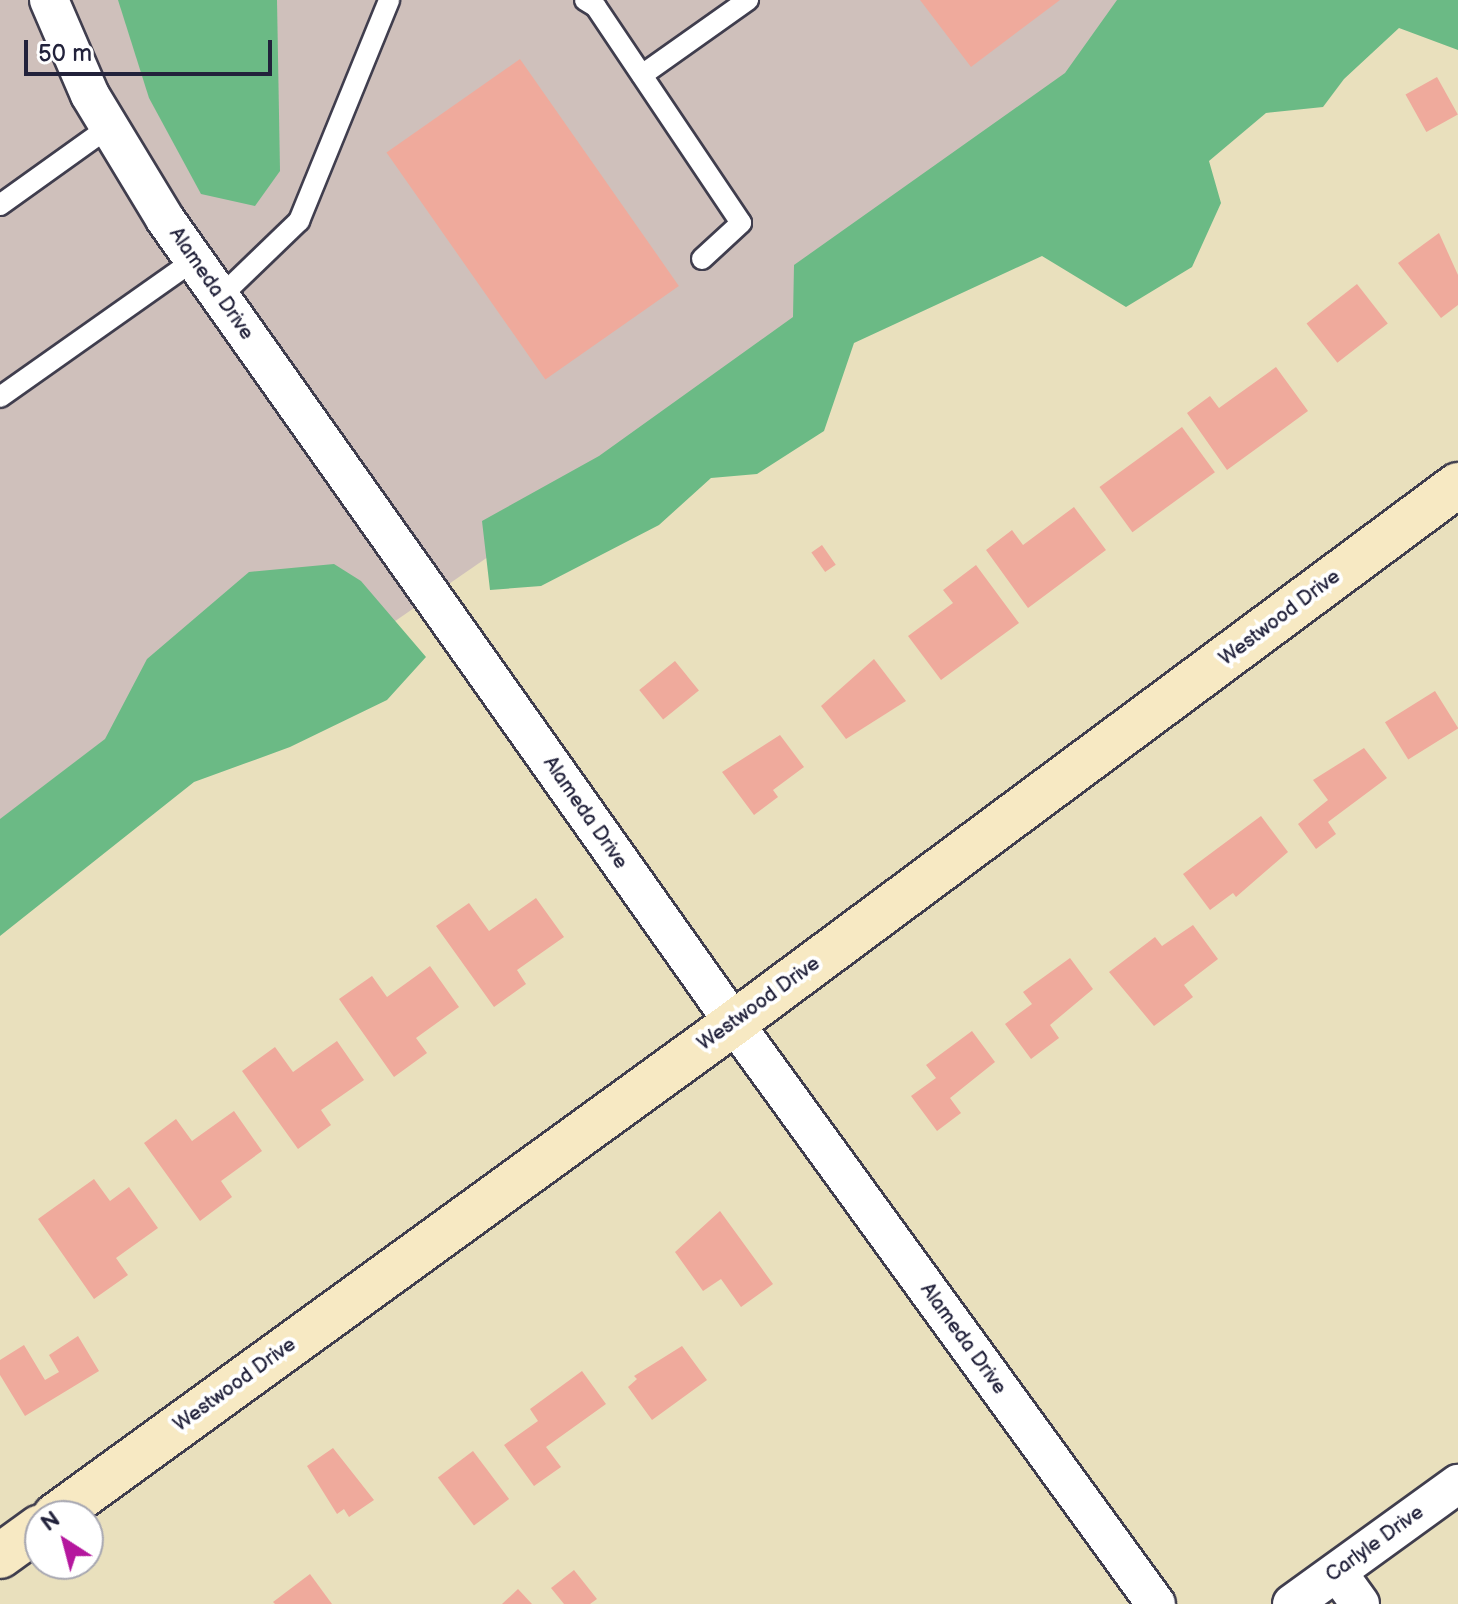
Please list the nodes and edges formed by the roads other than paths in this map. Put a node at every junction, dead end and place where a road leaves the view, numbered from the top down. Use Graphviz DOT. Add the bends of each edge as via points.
graph roads {
  1 [pos="49,0"];
  2 [pos="389,0"];
  3 [pos="585,0"];
  4 [pos="748,0"];
  5 [pos="642,75"];
  6 [pos="109,127"];
  7 [pos="0,205"];
  8 [pos="702,259"];
  9 [pos="194,260"];
  10 [pos="220,297"];
  11 [pos="0,397"];
  12 [pos="1458,485"];
  13 [pos="734,1023"];
  14 [pos="1458,1484"];
  15 [pos="77,1500"];
  16 [pos="24,1539"];
  17 [pos="0,1556"];
  18 [pos="1337,1572"];
  19 [pos="1156,1604"];
  20 [pos="1292,1604"];
  21 [pos="1360,1604"];
  1 -- 6 [label="street, Alameda Drive"];
  2 -- 10 [label="lane" via="299,221"];
  3 -- 5 [label="lane" via="596,7"];
  4 -- 5 [label="lane"];
  5 -- 8 [label="lane" via="741,223"];
  6 -- 7 [label="lane"];
  6 -- 9 [label="street, Alameda Drive"];
  9 -- 10 [label="street, Alameda Drive"];
  9 -- 11 [label="lane"];
  10 -- 13 [label="street, Alameda Drive"];
  12 -- 13 [label="street, Westwood Drive"];
  13 -- 15 [label="street, Westwood Drive"];
  13 -- 19 [label="street, Alameda Drive"];
  14 -- 18 [label="street, Carlyle Drive"];
  16 -- 17 [label="street"];
  18 -- 20 [label="street, Carlyle Drive"];
  18 -- 21 [label="street"];
}
